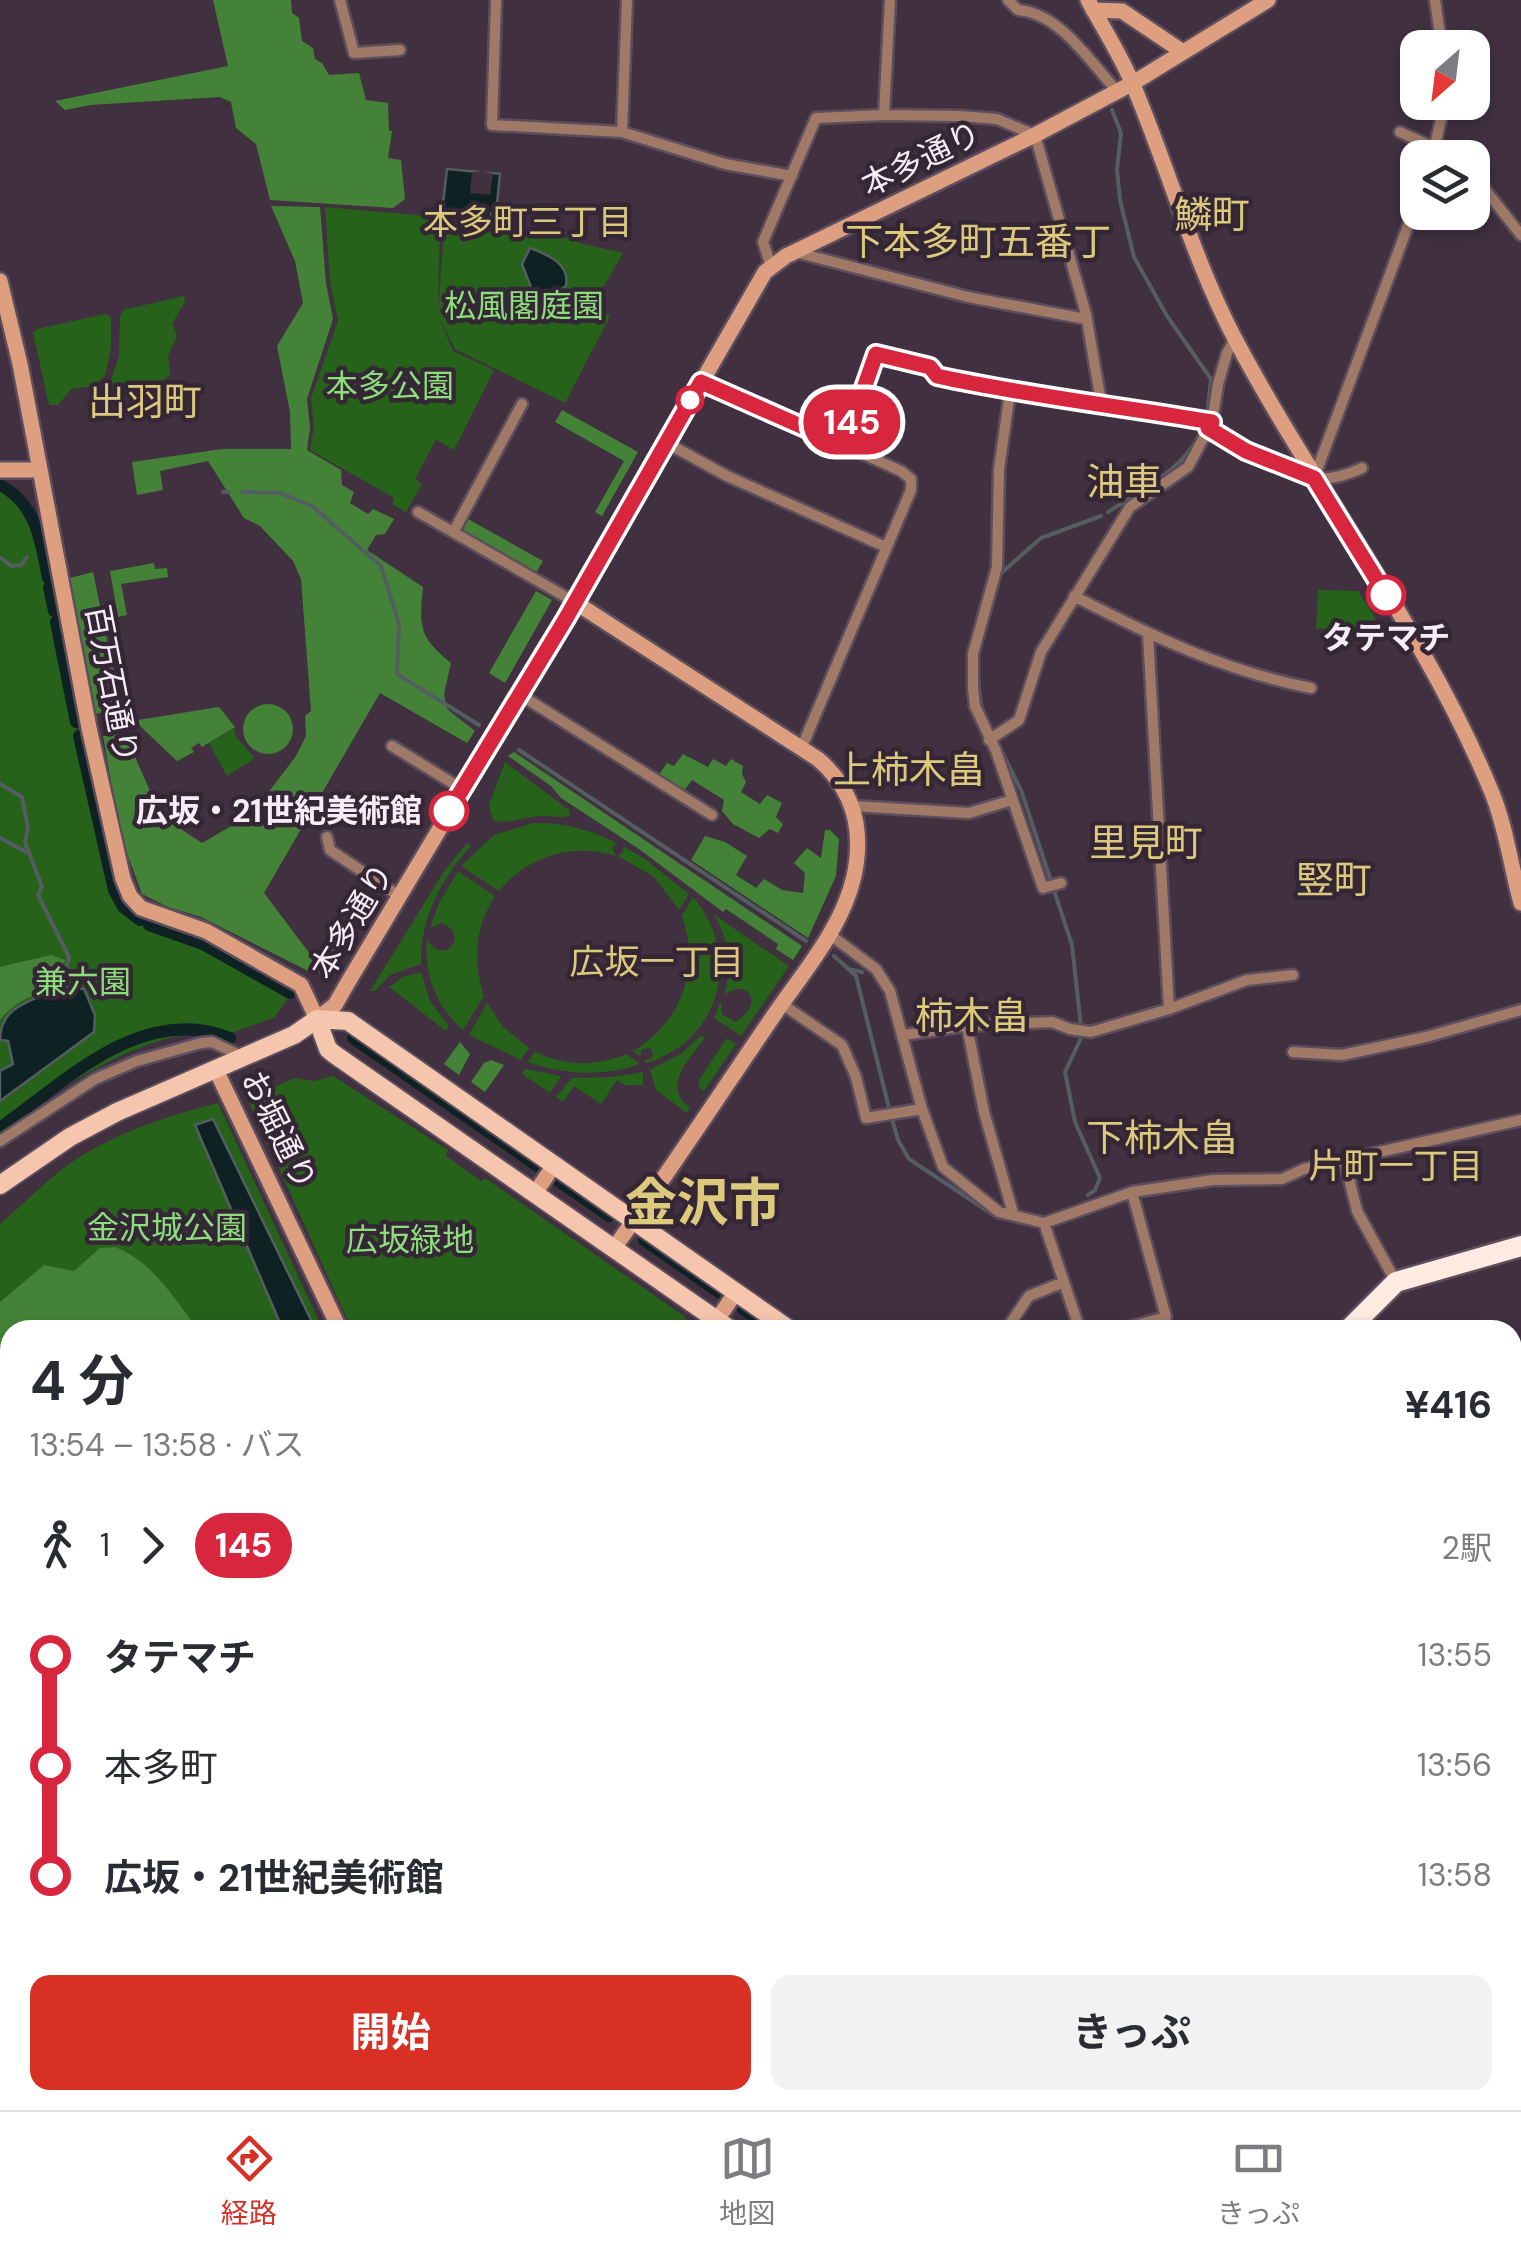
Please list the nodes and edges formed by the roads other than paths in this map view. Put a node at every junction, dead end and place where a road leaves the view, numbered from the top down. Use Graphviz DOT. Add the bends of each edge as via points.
graph roads {
  1 [pos="340,0"];
  2 [pos="496,0"];
  3 [pos="627,0"];
  4 [pos="890,0"];
  5 [pos="1008,0"];
  6 [pos="1268,0"];
  7 [pos="1435,0"];
  8 [pos="1090,5"];
  9 [pos="1439,30"];
  10 [pos="400,50"];
  11 [pos="1183,52"];
  12 [pos="1132,82"];
  13 [pos="1117,91"];
  14 [pos="884,114"];
  15 [pos="622,132"];
  16 [pos="1400,132"];
  17 [pos="1034,135"];
  18 [pos="1414,140"];
  19 [pos="792,176"];
  20 [pos="1490,196"];
  21 [pos="1406,230"];
  22 [pos="1521,235"];
  23 [pos="794,252"];
  24 [pos="771,266"];
  25 [pos="0,281"];
  26 [pos="1086,319"];
  27 [pos="1235,339"];
  28 [pos="701,382"];
  29 [pos="1010,392"];
  30 [pos="1101,402"];
  31 [pos="522,404"];
  32 [pos="1210,425"];
  33 [pos="665,442"];
  34 [pos="844,445"];
  35 [pos="1362,468"];
  36 [pos="0,470"];
  37 [pos="39,470"];
  38 [pos="1314,478"];
  39 [pos="418,512"];
  40 [pos="454,531"];
  41 [pos="886,547"];
  42 [pos="1074,596"];
  43 [pos="573,601"];
  44 [pos="1148,634"];
  45 [pos="1310,688"];
  46 [pos="519,694"];
  47 [pos="989,740"];
  48 [pos="392,746"];
  49 [pos="801,749"];
  50 [pos="462,789"];
  51 [pos="1012,800"];
  52 [pos="854,806"];
  53 [pos="712,816"];
  54 [pos="327,837"];
  55 [pos="1061,883"];
  56 [pos="398,896"];
  57 [pos="1521,903"];
  58 [pos="829,934"];
  59 [pos="1293,975"];
  60 [pos="782,1004"];
  61 [pos="1169,1008"];
  62 [pos="1521,1010"];
  63 [pos="317,1019"];
  64 [pos="967,1026"];
  65 [pos="904,1036"];
  66 [pos="1293,1052"];
  67 [pos="244,1058"];
  68 [pos="216,1070"];
  69 [pos="922,1109"];
  70 [pos="1521,1120"];
  71 [pos="0,1141"];
  72 [pos="1345,1162"];
  73 [pos="555,1164"];
  74 [pos="0,1185"];
  75 [pos="1132,1192"];
  76 [pos="535,1193"];
  77 [pos="1013,1213"];
  78 [pos="635,1220"];
  79 [pos="1044,1224"];
  80 [pos="1521,1246"];
  81 [pos="614,1248"];
  82 [pos="1064,1282"];
  83 [pos="1396,1282"];
  84 [pos="736,1292"];
  85 [pos="335,1320"];
  86 [pos="710,1320"];
  87 [pos="722,1320"];
  88 [pos="776,1320"];
  89 [pos="1012,1320"];
  90 [pos="1077,1320"];
  91 [pos="1155,1320"];
  92 [pos="1358,1320"];
  1 -- 10 [label="street" via="354,53"];
  2 -- 15 [label="street" via="492,125"];
  3 -- 15 [label="street"];
  4 -- 14 [label="street"];
  5 -- 13 [label="street" via="1056,25"];
  6 -- 11 [label="street, 本多通り"];
  7 -- 9 [label="street"];
  8 -- 11 [label="street" via="1122,10"];
  8 -- 12 [label="street"];
  11 -- 12 [label="street, 本多通り"];
  12 -- 13 [label="street, 本多通り"];
  12 -- 27 [label="street"];
  13 -- 17 [label="street, 本多通り"];
  14 -- 17 [label="street" via="998,119"];
  14 -- 19 [label="street" via="816,118"];
  15 -- 19 [label="street" via="725,164"];
  16 -- 18 [label="street"];
  17 -- 23 [label="street, 本多通り"];
  17 -- 26 [label="street"];
  19 -- 24 [label="street" via="763,242"];
  20 -- 22 [label="street"];
  21 -- 38 [label="street"];
  23 -- 24 [label="street, 本多通り"];
  23 -- 26 [label="street"];
  24 -- 28 [label="street, 本多通り"];
  25 -- 37 [label="street"];
  26 -- 30 [label="street"];
  27 -- 32 [label="street"];
  27 -- 38 [label="street"];
  28 -- 33 [label="street, 本多通り"];
  28 -- 34 [label="street"];
  29 -- 30 [label="street"];
  29 -- 34 [label="street" via="876,354"];
  29 -- 47 [label="street" via="998,469 997,567 973,654 975,706"];
  30 -- 32 [label="street"];
  31 -- 40 [label="street"];
  32 -- 38 [label="street" via="1246,451"];
  32 -- 42 [label="street" via="1188,467 1130,506"];
  33 -- 41 [label="street"];
  33 -- 43 [label="street, 本多通り"];
  34 -- 41 [label="street" via="911,478"];
  35 -- 38 [label="street"];
  36 -- 37 [label="street"];
  37 -- 63 [label="street, 百万石通り" via="130,896 141,908 206,931 301,985"];
  38 -- 57 [label="street" via="1476,756 1494,797"];
  39 -- 40 [label="street"];
  40 -- 43 [label="street"];
  41 -- 49 [label="street"];
  42 -- 44 [label="street"];
  42 -- 47 [label="street" via="1041,652 1019,720"];
  43 -- 46 [label="street, 本多通り"];
  43 -- 49 [label="street"];
  44 -- 45 [label="street" via="1224,666"];
  44 -- 61 [label="street"];
  46 -- 50 [label="street, 本多通り"];
  46 -- 53 [label="street"];
  47 -- 51 [label="street"];
  48 -- 50 [label="street"];
  49 -- 52 [label="street" via="833,773"];
  50 -- 56 [label="street, 本多通り"];
  51 -- 52 [label="street" via="969,813"];
  51 -- 55 [label="street" via="1042,888"];
  52 -- 58 [label="street" via="856,868"];
  54 -- 56 [label="street" via="330,850"];
  56 -- 63 [label="street, 本多通り" via="335,1004"];
  58 -- 60 [label="street"];
  58 -- 65 [label="street" via="876,969"];
  59 -- 61 [label="street" via="1247,980"];
  60 -- 69 [label="street" via="842,1045 866,1118"];
  60 -- 78 [label="street"];
  61 -- 64 [label="street" via="1091,1032 1052,1022"];
  62 -- 66 [label="street" via="1342,1055"];
  63 -- 67 [label="main road"];
  63 -- 73 [label="main road" via="348,1021"];
  63 -- 76 [label="main road, 百万石通り" via="328,1049"];
  64 -- 65 [label="street"];
  64 -- 77 [label="street"];
  65 -- 69 [label="street"];
  67 -- 68 [label="main road"];
  67 -- 71 [label="street" via="212,1042 136,1060"];
  68 -- 74 [label="main road, お堀通り" via="70,1136"];
  68 -- 85 [label="street, お堀通り"];
  69 -- 77 [label="street" via="943,1167 999,1212"];
  70 -- 72 [label="street"];
  72 -- 75 [label="street" via="1282,1179"];
  72 -- 83 [label="street" via="1358,1211"];
  73 -- 76 [label="street"];
  73 -- 78 [label="main road"];
  75 -- 79 [label="street"];
  75 -- 91 [label="street" via="1166,1317"];
  76 -- 81 [label="main road, 百万石通り"];
  77 -- 79 [label="street"];
  78 -- 81 [label="street"];
  78 -- 84 [label="main road"];
  79 -- 82 [label="street"];
  80 -- 83 [label="highway"];
  81 -- 86 [label="main road, 百万石通り"];
  82 -- 89 [label="street" via="1028,1296"];
  82 -- 90 [label="street"];
  83 -- 92 [label="highway"];
  84 -- 87 [label="street"];
  84 -- 88 [label="main road"];
}
